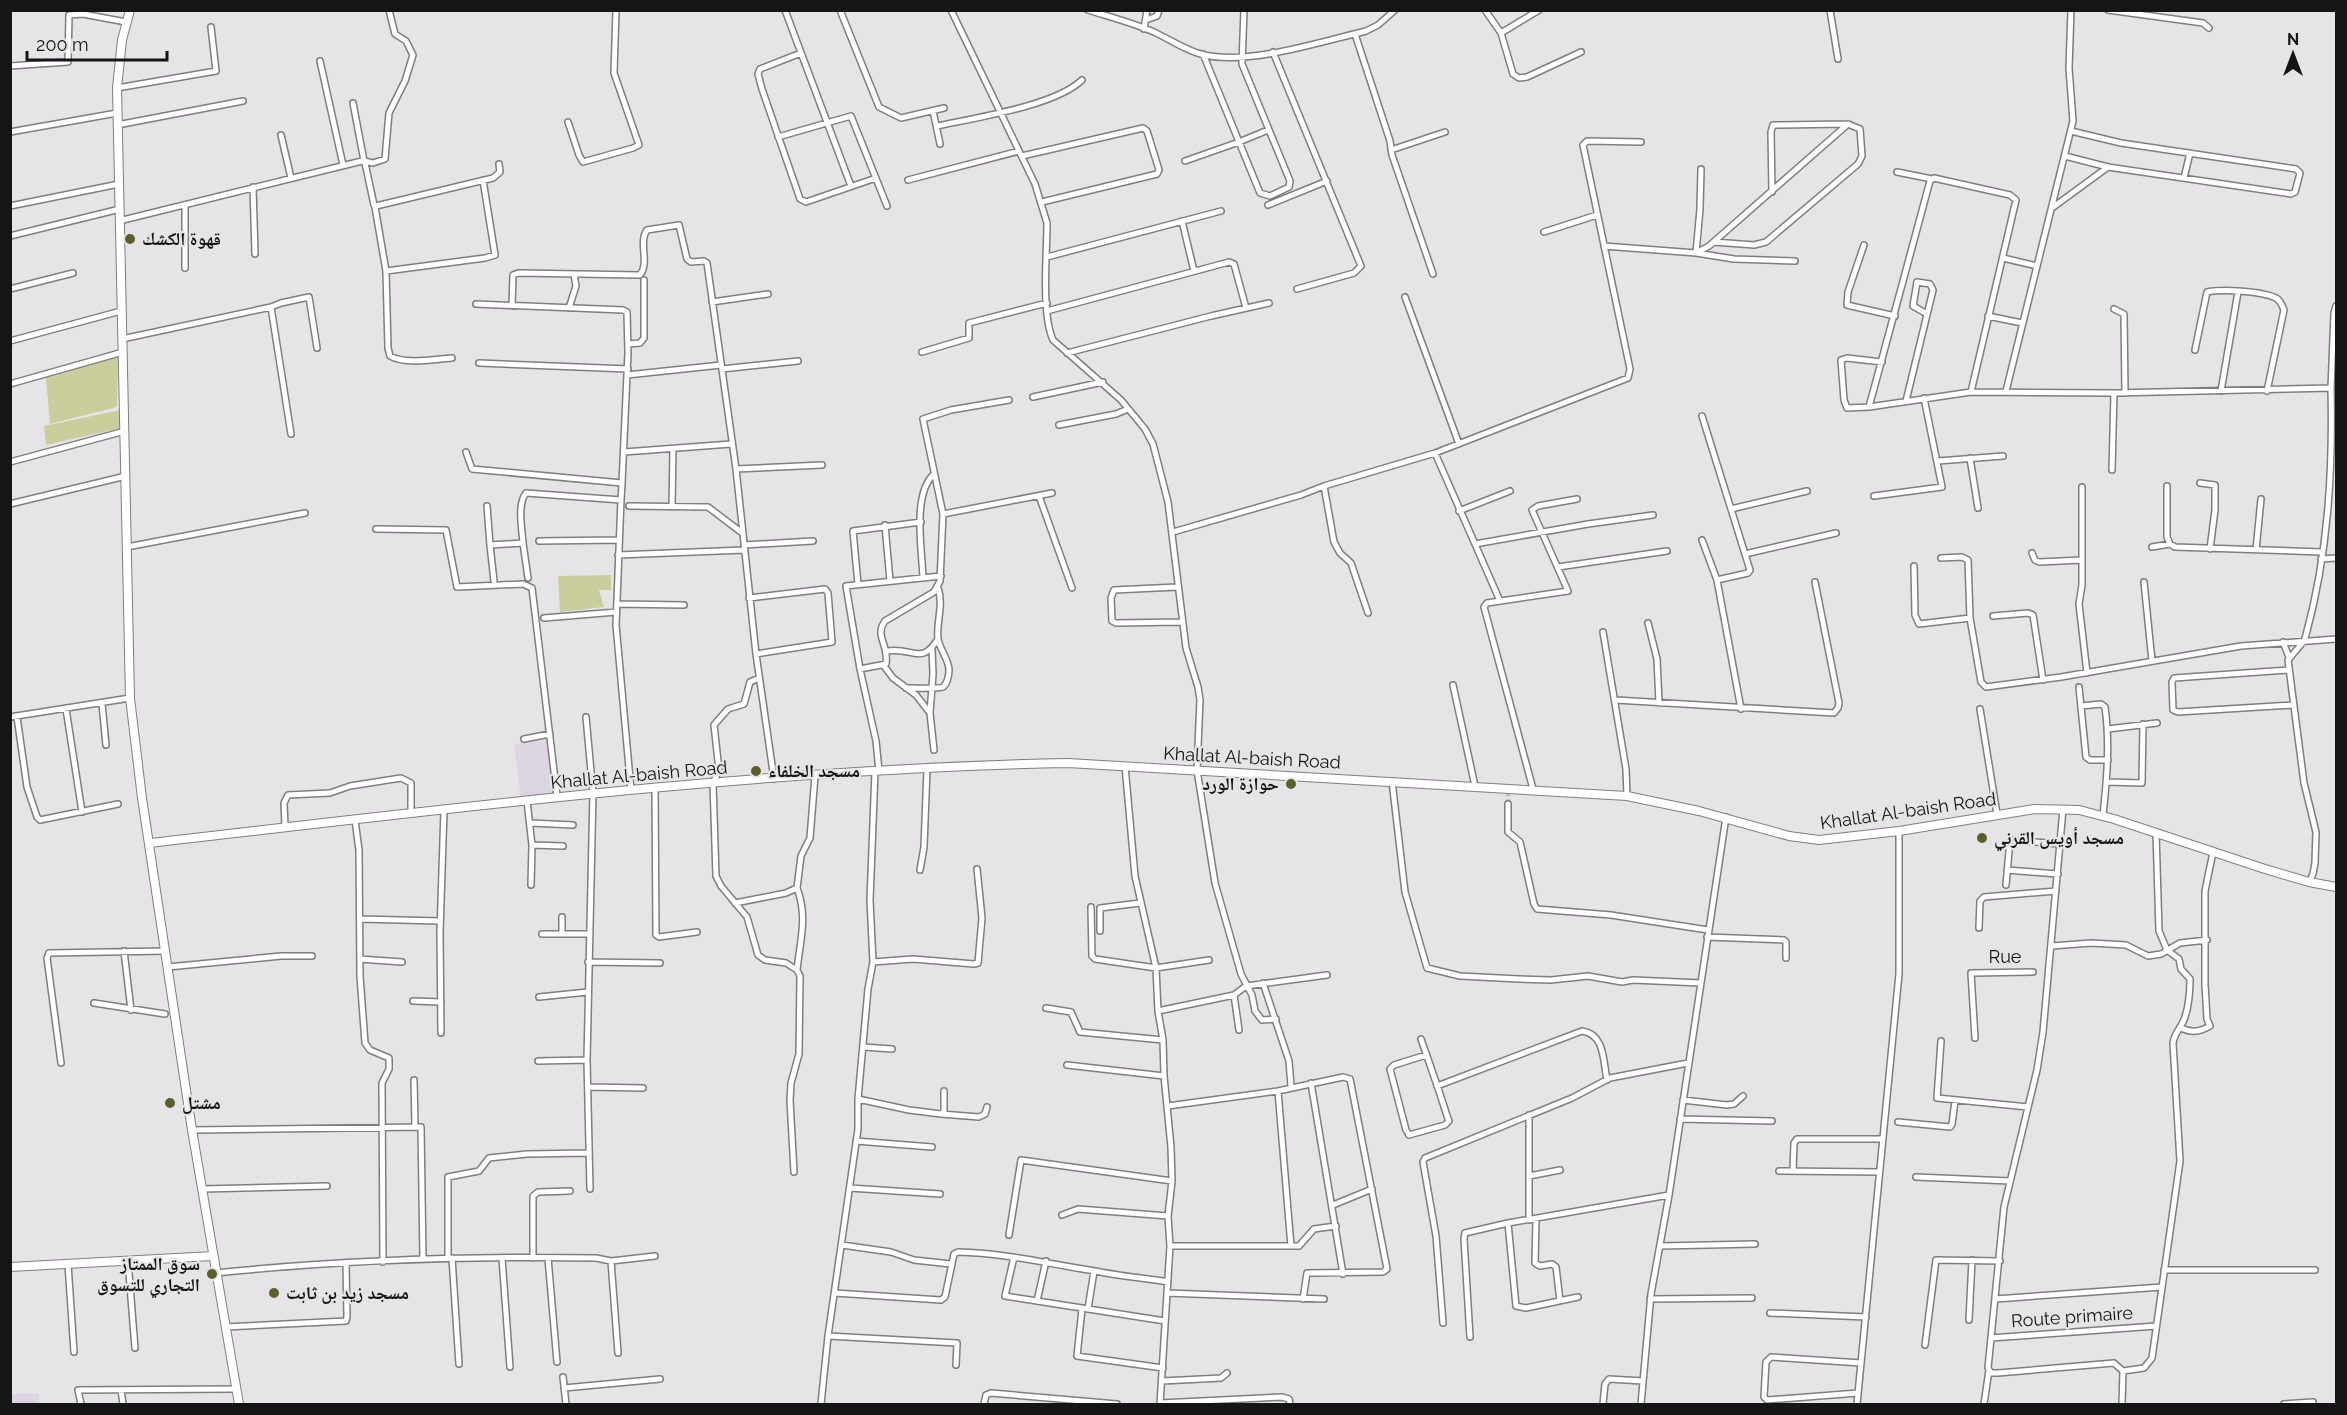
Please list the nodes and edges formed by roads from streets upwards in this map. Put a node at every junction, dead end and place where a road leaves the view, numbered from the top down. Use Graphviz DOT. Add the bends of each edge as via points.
graph roads {
  1 [pos="130,10"];
  2 [pos="389,10"];
  3 [pos="616,10"];
  4 [pos="785,10"];
  5 [pos="840,10"];
  6 [pos="951,10"];
  7 [pos="1088,10"];
  8 [pos="1115,10"];
  9 [pos="1147,10"];
  10 [pos="1159,10"];
  11 [pos="1244,10"];
  12 [pos="1395,10"];
  13 [pos="1485,10"];
  14 [pos="1539,10"];
  15 [pos="1830,10"];
  16 [pos="2071,10"];
  17 [pos="2108,10"];
  18 [pos="1116,19"];
  19 [pos="1146,20"];
  20 [pos="126,22"];
  21 [pos="211,27"];
  22 [pos="2209,28"];
  23 [pos="1144,29"];
  24 [pos="1501,33"];
  25 [pos="1355,34"];
  26 [pos="1273,52"];
  27 [pos="1581,52"];
  28 [pos="801,53"];
  29 [pos="1203,54"];
  30 [pos="1242,58"];
  31 [pos="1838,59"];
  32 [pos="320,62"];
  33 [pos="10,66"];
  34 [pos="1082,80"];
  35 [pos="117,88"];
  36 [pos="243,101"];
  37 [pos="353,102"];
  38 [pos="944,108"];
  39 [pos="933,111"];
  40 [pos="1001,112"];
  41 [pos="117,113"];
  42 [pos="568,122"];
  43 [pos="828,122"];
  44 [pos="1848,124"];
  45 [pos="117,125"];
  46 [pos="937,126"];
  47 [pos="1268,130"];
  48 [pos="2071,131"];
  49 [pos="10,132"];
  50 [pos="1445,132"];
  51 [pos="281,135"];
  52 [pos="778,136"];
  53 [pos="1239,142"];
  54 [pos="1641,142"];
  55 [pos="940,144"];
  56 [pos="1391,150"];
  57 [pos="2190,153"];
  58 [pos="1020,154"];
  59 [pos="2065,156"];
  60 [pos="364,161"];
  61 [pos="1185,161"];
  62 [pos="499,164"];
  63 [pos="343,165"];
  64 [pos="2108,167"];
  65 [pos="1701,169"];
  66 [pos="1897,172"];
  67 [pos="291,178"];
  68 [pos="876,178"];
  69 [pos="2184,178"];
  70 [pos="1932,179"];
  71 [pos="483,180"];
  72 [pos="908,180"];
  73 [pos="1327,181"];
  74 [pos="118,184"];
  75 [pos="851,186"];
  76 [pos="253,187"];
  77 [pos="1772,192"];
  78 [pos="1042,202"];
  79 [pos="184,205"];
  80 [pos="1268,205"];
  81 [pos="10,206"];
  82 [pos="887,206"];
  83 [pos="375,207"];
  84 [pos="2052,208"];
  85 [pos="120,209"];
  86 [pos="1221,211"];
  87 [pos="1597,215"];
  88 [pos="119,221"];
  89 [pos="1182,221"];
  90 [pos="1544,232"];
  91 [pos="10,236"];
  92 [pos="1714,242"];
  93 [pos="1864,245"];
  94 [pos="1604,246"];
  95 [pos="1696,253"];
  96 [pos="255,254"];
  97 [pos="1047,257"];
  98 [pos="2003,258"];
  99 [pos="1795,261"];
  100 [pos="2037,266"];
  101 [pos="185,268"];
  102 [pos="386,271"];
  103 [pos="1194,271"];
  104 [pos="73,273"];
  105 [pos="574,274"];
  106 [pos="1433,274"];
  107 [pos="644,280"];
  108 [pos="10,289"];
  109 [pos="1297,289"];
  110 [pos="2238,292"];
  111 [pos="768,294"];
  112 [pos="1405,297"];
  113 [pos="712,302"];
  114 [pos="1047,303"];
  115 [pos="1269,303"];
  116 [pos="476,304"];
  117 [pos="512,306"];
  118 [pos="2337,306"];
  119 [pos="271,307"];
  120 [pos="569,308"];
  121 [pos="1246,308"];
  122 [pos="2114,309"];
  123 [pos="121,311"];
  124 [pos="1047,311"];
  125 [pos="1927,314"];
  126 [pos="1894,316"];
  127 [pos="1988,316"];
  128 [pos="2022,323"];
  129 [pos="122,339"];
  130 [pos="10,341"];
  131 [pos="628,344"];
  132 [pos="317,348"];
  133 [pos="2195,350"];
  134 [pos="123,352"];
  135 [pos="922,352"];
  136 [pos="1067,353"];
  137 [pos="452,358"];
  138 [pos="798,361"];
  139 [pos="1882,362"];
  140 [pos="479,363"];
  141 [pos="721,367"];
  142 [pos="627,372"];
  143 [pos="1102,382"];
  144 [pos="10,384"];
  145 [pos="2333,384"];
  146 [pos="2006,391"];
  147 [pos="2221,391"];
  148 [pos="2266,391"];
  149 [pos="1971,392"];
  150 [pos="2114,393"];
  151 [pos="2125,393"];
  152 [pos="1033,397"];
  153 [pos="1924,398"];
  154 [pos="1009,400"];
  155 [pos="1906,401"];
  156 [pos="1869,407"];
  157 [pos="1128,408"];
  158 [pos="1702,416"];
  159 [pos="1059,424"];
  160 [pos="125,431"];
  161 [pos="291,434"];
  162 [pos="731,444"];
  163 [pos="1459,444"];
  164 [pos="673,449"];
  165 [pos="2334,451"];
  166 [pos="624,452"];
  167 [pos="466,453"];
  168 [pos="1435,453"];
  169 [pos="2003,456"];
  170 [pos="1970,458"];
  171 [pos="1938,460"];
  172 [pos="10,462"];
  173 [pos="822,465"];
  174 [pos="736,469"];
  175 [pos="2112,470"];
  176 [pos="934,474"];
  177 [pos="126,476"];
  178 [pos="622,483"];
  179 [pos="2200,483"];
  180 [pos="1324,486"];
  181 [pos="2167,486"];
  182 [pos="2082,487"];
  183 [pos="1509,491"];
  184 [pos="1807,491"];
  185 [pos="1052,493"];
  186 [pos="2333,495"];
  187 [pos="1039,496"];
  188 [pos="1875,496"];
  189 [pos="1577,499"];
  190 [pos="2261,499"];
  191 [pos="621,500"];
  192 [pos="10,504"];
  193 [pos="487,506"];
  194 [pos="629,506"];
  195 [pos="672,507"];
  196 [pos="1978,508"];
  197 [pos="1731,509"];
  198 [pos="1459,511"];
  199 [pos="305,513"];
  200 [pos="943,514"];
  201 [pos="1653,515"];
  202 [pos="921,522"];
  203 [pos="885,525"];
  204 [pos="376,529"];
  205 [pos="741,532"];
  206 [pos="1173,532"];
  207 [pos="1543,532"];
  208 [pos="1836,533"];
  209 [pos="619,540"];
  210 [pos="1702,540"];
  211 [pos="539,541"];
  212 [pos="813,541"];
  213 [pos="523,543"];
  214 [pos="1475,544"];
  215 [pos="2170,544"];
  216 [pos="490,545"];
  217 [pos="127,547"];
  218 [pos="2152,547"];
  219 [pos="744,548"];
  220 [pos="2210,549"];
  221 [pos="2256,550"];
  222 [pos="1667,551"];
  223 [pos="2032,553"];
  224 [pos="1745,554"];
  225 [pos="618,555"];
  226 [pos="2322,555"];
  227 [pos="1941,558"];
  228 [pos="2337,558"];
  229 [pos="2082,561"];
  230 [pos="1914,566"];
  231 [pos="1558,567"];
  232 [pos="941,576"];
  233 [pos="528,578"];
  234 [pos="923,578"];
  235 [pos="1717,580"];
  236 [pos="494,581"];
  237 [pos="890,581"];
  238 [pos="1815,582"];
  239 [pos="2144,582"];
  240 [pos="858,584"];
  241 [pos="1177,586"];
  242 [pos="938,588"];
  243 [pos="1072,588"];
  244 [pos="749,598"];
  245 [pos="1500,601"];
  246 [pos="617,604"];
  247 [pos="684,605"];
  248 [pos="616,612"];
  249 [pos="1368,613"];
  250 [pos="1993,616"];
  251 [pos="544,618"];
  252 [pos="1970,618"];
  253 [pos="1182,622"];
  254 [pos="1648,623"];
  255 [pos="1603,632"];
  256 [pos="938,639"];
  257 [pos="2337,639"];
  258 [pos="2304,641"];
  259 [pos="2283,642"];
  260 [pos="932,649"];
  261 [pos="888,651"];
  262 [pos="756,654"];
  263 [pos="2289,657"];
  264 [pos="2152,661"];
  265 [pos="884,666"];
  266 [pos="860,669"];
  267 [pos="2289,670"];
  268 [pos="2087,673"];
  269 [pos="759,678"];
  270 [pos="2043,680"];
  271 [pos="1453,686"];
  272 [pos="932,687"];
  273 [pos="2079,687"];
  274 [pos="906,688"];
  275 [pos="130,698"];
  276 [pos="1616,700"];
  277 [pos="1659,703"];
  278 [pos="102,704"];
  279 [pos="2294,705"];
  280 [pos="2081,706"];
  281 [pos="1741,709"];
  282 [pos="1980,709"];
  283 [pos="66,710"];
  284 [pos="930,713"];
  285 [pos="14,717"];
  286 [pos="586,717"];
  287 [pos="2157,723"];
  288 [pos="2143,724"];
  289 [pos="2108,729"];
  290 [pos="550,734"];
  291 [pos="524,738"];
  292 [pos="106,745"];
  293 [pos="934,750"];
  294 [pos="2108,760"];
  295 [pos="1125,766"];
  296 [pos="927,769"];
  297 [pos="1197,770"];
  298 [pos="877,771"];
  299 [pos="815,776"];
  300 [pos="774,779"];
  301 [pos="1392,781"];
  302 [pos="2107,782"];
  303 [pos="713,783"];
  304 [pos="1475,786"];
  305 [pos="655,788"];
  306 [pos="1533,789"];
  307 [pos="631,790"];
  308 [pos="593,793"];
  309 [pos="557,796"];
  310 [pos="1627,796"];
  311 [pos="527,801"];
  312 [pos="118,804"];
  313 [pos="1508,804"];
  314 [pos="2063,808"];
  315 [pos="444,810"];
  316 [pos="82,812"];
  317 [pos="411,813"];
  318 [pos="1997,814"];
  319 [pos="2103,815"];
  320 [pos="1726,818"];
  321 [pos="355,820"];
  322 [pos="531,823"];
  323 [pos="573,825"];
  324 [pos="285,827"];
  325 [pos="1899,831"];
  326 [pos="2156,832"];
  327 [pos="150,843"];
  328 [pos="2060,844"];
  329 [pos="532,845"];
  330 [pos="563,846"];
  331 [pos="2212,852"];
  332 [pos="977,869"];
  333 [pos="920,870"];
  334 [pos="2007,870"];
  335 [pos="2058,874"];
  336 [pos="2309,882"];
  337 [pos="531,885"];
  338 [pos="2006,885"];
  339 [pos="2337,887"];
  340 [pos="797,888"];
  341 [pos="2056,891"];
  342 [pos="735,903"];
  343 [pos="1140,903"];
  344 [pos="1091,907"];
  345 [pos="562,916"];
  346 [pos="360,919"];
  347 [pos="440,921"];
  348 [pos="1979,928"];
  349 [pos="1708,930"];
  350 [pos="1100,931"];
  351 [pos="697,932"];
  352 [pos="542,934"];
  353 [pos="562,934"];
  354 [pos="589,934"];
  355 [pos="1707,937"];
  356 [pos="2206,940"];
  357 [pos="2052,945"];
  358 [pos="2167,950"];
  359 [pos="124,951"];
  360 [pos="165,951"];
  361 [pos="312,956"];
  362 [pos="1786,958"];
  363 [pos="360,959"];
  364 [pos="1209,960"];
  365 [pos="402,962"];
  366 [pos="588,962"];
  367 [pos="873,962"];
  368 [pos="660,963"];
  369 [pos="168,967"];
  370 [pos="1156,968"];
  371 [pos="798,970"];
  372 [pos="2033,972"];
  373 [pos="1327,975"];
  374 [pos="1263,983"];
  375 [pos="1701,983"];
  376 [pos="1246,986"];
  377 [pos="588,992"];
  378 [pos="1234,995"];
  379 [pos="539,997"];
  380 [pos="412,1001"];
  381 [pos="441,1002"];
  382 [pos="94,1003"];
  383 [pos="1046,1008"];
  384 [pos="131,1010"];
  385 [pos="1158,1011"];
  386 [pos="165,1014"];
  387 [pos="1276,1019"];
  388 [pos="2181,1028"];
  389 [pos="1239,1030"];
  390 [pos="441,1033"];
  391 [pos="1975,1038"];
  392 [pos="1421,1039"];
  393 [pos="1163,1040"];
  394 [pos="1941,1041"];
  395 [pos="864,1047"];
  396 [pos="892,1049"];
  397 [pos="1426,1054"];
  398 [pos="587,1060"];
  399 [pos="538,1061"];
  400 [pos="61,1063"];
  401 [pos="1689,1063"];
  402 [pos="1067,1065"];
  403 [pos="1164,1076"];
  404 [pos="414,1080"];
  405 [pos="1607,1080"];
  406 [pos="1311,1083"];
  407 [pos="1291,1086"];
  408 [pos="1437,1086"];
  409 [pos="588,1087"];
  410 [pos="643,1088"];
  411 [pos="944,1091"];
  412 [pos="1278,1091"];
  413 [pos="1743,1096"];
  414 [pos="858,1099"];
  415 [pos="1683,1100"];
  416 [pos="1955,1101"];
  417 [pos="1168,1106"];
  418 [pos="987,1107"];
  419 [pos="2028,1107"];
  420 [pos="941,1114"];
  421 [pos="1529,1115"];
  422 [pos="1680,1119"];
  423 [pos="1772,1121"];
  424 [pos="1898,1122"];
  425 [pos="415,1126"];
  426 [pos="382,1127"];
  427 [pos="192,1130"];
  428 [pos="1881,1139"];
  429 [pos="856,1141"];
  430 [pos="932,1147"];
  431 [pos="588,1153"];
  432 [pos="1560,1170"];
  433 [pos="1779,1170"];
  434 [pos="1793,1171"];
  435 [pos="794,1172"];
  436 [pos="1879,1172"];
  437 [pos="1529,1176"];
  438 [pos="1916,1177"];
  439 [pos="1172,1181"];
  440 [pos="2010,1181"];
  441 [pos="327,1186"];
  442 [pos="850,1188"];
  443 [pos="1372,1188"];
  444 [pos="202,1189"];
  445 [pos="590,1189"];
  446 [pos="570,1191"];
  447 [pos="940,1194"];
  448 [pos="1669,1195"];
  449 [pos="1333,1205"];
  450 [pos="1062,1215"];
  451 [pos="1168,1216"];
  452 [pos="1536,1219"];
  453 [pos="1529,1220"];
  454 [pos="1508,1223"];
  455 [pos="1336,1226"];
  456 [pos="1009,1235"];
  457 [pos="1755,1244"];
  458 [pos="842,1245"];
  459 [pos="1170,1246"];
  460 [pos="1291,1246"];
  461 [pos="1660,1246"];
  462 [pos="213,1256"];
  463 [pos="655,1256"];
  464 [pos="1014,1257"];
  465 [pos="450,1258"];
  466 [pos="502,1258"];
  467 [pos="533,1258"];
  468 [pos="548,1258"];
  469 [pos="423,1259"];
  470 [pos="1972,1260"];
  471 [pos="128,1261"];
  472 [pos="611,1261"];
  473 [pos="1046,1261"];
  474 [pos="2000,1261"];
  475 [pos="383,1262"];
  476 [pos="68,1264"];
  477 [pos="346,1264"];
  478 [pos="951,1264"];
  479 [pos="10,1267"];
  480 [pos="2164,1270"];
  481 [pos="2315,1270"];
  482 [pos="1094,1271"];
  483 [pos="216,1273"];
  484 [pos="1344,1274"];
  485 [pos="1168,1282"];
  486 [pos="2162,1287"];
  487 [pos="835,1293"];
  488 [pos="1167,1293"];
  489 [pos="1578,1298"];
  490 [pos="1752,1298"];
  491 [pos="1303,1299"];
  492 [pos="1324,1299"];
  493 [pos="1650,1299"];
  494 [pos="1995,1299"];
  495 [pos="1037,1301"];
  496 [pos="1560,1301"];
  497 [pos="1085,1309"];
  498 [pos="1770,1313"];
  499 [pos="1866,1317"];
  500 [pos="1969,1320"];
  501 [pos="1164,1321"];
  502 [pos="1443,1323"];
  503 [pos="2156,1326"];
  504 [pos="225,1327"];
  505 [pos="828,1336"];
  506 [pos="1470,1337"];
  507 [pos="1991,1338"];
  508 [pos="1925,1345"];
  509 [pos="135,1348"];
  510 [pos="74,1352"];
  511 [pos="618,1353"];
  512 [pos="557,1362"];
  513 [pos="1861,1363"];
  514 [pos="459,1364"];
  515 [pos="956,1365"];
  516 [pos="510,1367"];
  517 [pos="1163,1368"];
  518 [pos="1989,1371"];
  519 [pos="2123,1371"];
  520 [pos="1227,1373"];
  521 [pos="563,1377"];
  522 [pos="660,1379"];
  523 [pos="1162,1381"];
  524 [pos="1643,1381"];
  525 [pos="564,1388"];
  526 [pos="236,1389"];
  527 [pos="121,1390"];
  528 [pos="1858,1393"];
  529 [pos="1815,1397"];
  530 [pos="1255,1401"];
  531 [pos="1220,1402"];
  532 [pos="1774,1402"];
  533 [pos="2313,1402"];
  534 [pos="81,1404"];
  535 [pos="123,1404"];
  536 [pos="239,1404"];
  537 [pos="566,1404"];
  538 [pos="821,1404"];
  539 [pos="984,1404"];
  540 [pos="1117,1404"];
  541 [pos="1160,1404"];
  542 [pos="1290,1404"];
  543 [pos="1603,1404"];
  544 [pos="1641,1404"];
  545 [pos="1814,1404"];
  546 [pos="1857,1404"];
  547 [pos="1984,1404"];
  548 [pos="2122,1404"];
  549 [pos="2284,1404"];
  1 -- 20 [label="street"];
  2 -- 60 [label="street" via="395,34 406,41 413,55 412,63 389,112 386,159"];
  3 -- 42 [label="street" via="614,73 639,145 583,162"];
  4 -- 28 [label="street"];
  5 -- 39 [label="street" via="879,107 901,118"];
  6 -- 40 [label="street"];
  7 -- 18 [label="street"];
  8 -- 18 [label="street"];
  9 -- 19 [label="street"];
  10 -- 19 [label="street" via="1157,16"];
  11 -- 30 [label="street"];
  12 -- 25 [label="street" via="1378,25"];
  13 -- 24 [label="street"];
  14 -- 24 [label="street"];
  15 -- 31 [label="street"];
  16 -- 48 [label="street"];
  17 -- 22 [label="street" via="2203,23"];
  18 -- 23 [label="street"];
  19 -- 23 [label="street"];
  20 -- 33 [label="street" via="69,15 68,62"];
  20 -- 35 [label="street"];
  21 -- 35 [label="street" via="216,71"];
  23 -- 29 [label="street"];
  24 -- 27 [label="street" via="1513,74 1519,78"];
  25 -- 26 [label="street"];
  25 -- 56 [label="street"];
  26 -- 30 [label="street"];
  26 -- 73 [label="street"];
  28 -- 43 [label="street"];
  28 -- 52 [label="street" via="759,71"];
  29 -- 30 [label="street"];
  29 -- 53 [label="street"];
  30 -- 47 [label="street"];
  32 -- 63 [label="street"];
  34 -- 40 [label="street" via="1058,94"];
  35 -- 41 [label="street"];
  36 -- 45 [label="street"];
  37 -- 60 [label="street"];
  38 -- 39 [label="street"];
  39 -- 46 [label="street"];
  40 -- 46 [label="street"];
  40 -- 58 [label="street"];
  41 -- 45 [label="street"];
  41 -- 49 [label="street"];
  43 -- 52 [label="street"];
  43 -- 68 [label="street" via="853,118"];
  43 -- 75 [label="street"];
  44 -- 77 [label="street"];
  44 -- 77 [label="street" via="1773,125"];
  44 -- 92 [label="street" via="1862,132 1858,164 1763,244"];
  45 -- 74 [label="street"];
  46 -- 55 [label="street"];
  47 -- 53 [label="street"];
  47 -- 53 [label="street" via="1290,183 1270,196 1260,193"];
  48 -- 57 [label="street"];
  48 -- 59 [label="street"];
  50 -- 56 [label="street"];
  51 -- 67 [label="street"];
  52 -- 75 [label="street" via="802,202"];
  53 -- 61 [label="street"];
  54 -- 87 [label="street" via="1584,142"];
  56 -- 106 [label="street"];
  57 -- 69 [label="street"];
  57 -- 69 [label="street" via="2300,171 2291,194"];
  58 -- 72 [label="street"];
  58 -- 78 [label="street"];
  58 -- 78 [label="street" via="1143,128 1148,131 1157,174"];
  59 -- 64 [label="street"];
  59 -- 84 [label="street"];
  60 -- 63 [label="street"];
  60 -- 83 [label="street"];
  62 -- 71 [label="street" via="497,176"];
  63 -- 67 [label="street"];
  64 -- 69 [label="street"];
  64 -- 84 [label="street"];
  65 -- 95 [label="street"];
  66 -- 70 [label="street"];
  67 -- 76 [label="street"];
  68 -- 75 [label="street"];
  68 -- 82 [label="street"];
  70 -- 98 [label="street" via="2015,198"];
  70 -- 126 [label="street"];
  71 -- 83 [label="street"];
  71 -- 102 [label="street" via="495,255"];
  73 -- 80 [label="street"];
  73 -- 109 [label="street" via="1361,266 1354,273"];
  74 -- 81 [label="street"];
  74 -- 85 [label="street"];
  76 -- 79 [label="street"];
  76 -- 96 [label="street"];
  77 -- 92 [label="street"];
  78 -- 97 [label="street" via="1047,223"];
  79 -- 88 [label="street"];
  79 -- 101 [label="street"];
  83 -- 102 [label="street"];
  84 -- 100 [label="street"];
  85 -- 88 [label="street"];
  85 -- 91 [label="street"];
  86 -- 89 [label="street"];
  87 -- 90 [label="street"];
  87 -- 94 [label="street"];
  88 -- 123 [label="street"];
  89 -- 97 [label="street"];
  89 -- 103 [label="street"];
  92 -- 95 [label="street"];
  93 -- 126 [label="street" via="1847,305"];
  94 -- 95 [label="street"];
  94 -- 163 [label="street" via="1630,369 1628,378"];
  95 -- 99 [label="street"];
  97 -- 114 [label="street"];
  98 -- 100 [label="street"];
  98 -- 127 [label="street"];
  100 -- 128 [label="street"];
  102 -- 137 [label="street" via="390,356 407,360"];
  103 -- 121 [label="street" via="1232,262"];
  103 -- 124 [label="street"];
  104 -- 108 [label="street"];
  105 -- 113 [label="street" via="640,275 644,268 645,232 679,225 687,259 706,263"];
  105 -- 117 [label="street" via="515,273"];
  105 -- 120 [label="street" via="576,286"];
  107 -- 131 [label="street" via="644,338 640,343"];
  110 -- 133 [label="street" via="2207,292"];
  110 -- 147 [label="street"];
  110 -- 148 [label="street" via="2272,297 2283,307"];
  111 -- 113 [label="street"];
  112 -- 163 [label="street"];
  113 -- 141 [label="street"];
  114 -- 124 [label="street"];
  114 -- 135 [label="street" via="969,323 969,338"];
  115 -- 121 [label="street"];
  116 -- 117 [label="street"];
  117 -- 120 [label="street"];
  118 -- 145 [label="street"];
  119 -- 129 [label="street"];
  119 -- 132 [label="street" via="309,297"];
  119 -- 161 [label="street"];
  120 -- 131 [label="street" via="625,310"];
  121 -- 136 [label="street"];
  122 -- 151 [label="street" via="2124,314 2126,320"];
  123 -- 129 [label="street"];
  123 -- 130 [label="street"];
  124 -- 136 [label="street" via="1053,340"];
  125 -- 125 [label="street" via="1932,286 1916,283 1913,306"];
  125 -- 155 [label="street"];
  126 -- 139 [label="street"];
  127 -- 128 [label="street"];
  127 -- 149 [label="street"];
  128 -- 146 [label="street"];
  129 -- 134 [label="street"];
  131 -- 142 [label="street"];
  134 -- 144 [label="street"];
  134 -- 160 [label="street"];
  136 -- 143 [label="street"];
  138 -- 141 [label="street"];
  139 -- 156 [label="street"];
  139 -- 156 [label="street" via="1847,358 1840,361 1846,406"];
  140 -- 142 [label="street"];
  141 -- 142 [label="street"];
  141 -- 162 [label="street"];
  142 -- 166 [label="street"];
  143 -- 152 [label="street"];
  143 -- 157 [label="street"];
  145 -- 148 [label="street"];
  145 -- 165 [label="street"];
  146 -- 149 [label="street"];
  146 -- 150 [label="street"];
  147 -- 148 [label="street"];
  147 -- 151 [label="street"];
  149 -- 153 [label="street"];
  150 -- 151 [label="street"];
  150 -- 175 [label="street"];
  153 -- 155 [label="street"];
  153 -- 171 [label="street"];
  154 -- 176 [label="street" via="923,419"];
  155 -- 156 [label="street"];
  157 -- 159 [label="street" via="1116,414"];
  157 -- 206 [label="street" via="1153,444"];
  158 -- 197 [label="street"];
  160 -- 172 [label="street"];
  160 -- 177 [label="street"];
  162 -- 164 [label="street"];
  162 -- 174 [label="street"];
  163 -- 168 [label="street"];
  164 -- 166 [label="street"];
  164 -- 195 [label="street"];
  165 -- 186 [label="street"];
  166 -- 178 [label="street"];
  167 -- 178 [label="street" via="472,470"];
  168 -- 180 [label="street"];
  168 -- 198 [label="street"];
  169 -- 170 [label="street"];
  170 -- 171 [label="street"];
  170 -- 196 [label="street"];
  171 -- 188 [label="street" via="1941,488"];
  173 -- 174 [label="street"];
  174 -- 205 [label="street"];
  176 -- 200 [label="street"];
  176 -- 202 [label="street" via="922,495"];
  177 -- 192 [label="street"];
  177 -- 217 [label="street"];
  178 -- 191 [label="street"];
  179 -- 220 [label="street" via="2215,485"];
  180 -- 206 [label="street"];
  180 -- 249 [label="street" via="1334,542 1351,563"];
  181 -- 215 [label="street" via="2166,531"];
  182 -- 229 [label="street"];
  183 -- 198 [label="street"];
  184 -- 197 [label="street"];
  185 -- 187 [label="street"];
  186 -- 226 [label="street"];
  187 -- 200 [label="street"];
  187 -- 243 [label="street"];
  189 -- 207 [label="street" via="1533,508"];
  190 -- 221 [label="street"];
  191 -- 209 [label="street"];
  191 -- 213 [label="street" via="526,493 522,506"];
  193 -- 216 [label="street"];
  194 -- 195 [label="street"];
  195 -- 205 [label="street" via="708,507"];
  197 -- 224 [label="street"];
  198 -- 214 [label="street"];
  199 -- 217 [label="street"];
  200 -- 232 [label="street"];
  201 -- 207 [label="street"];
  202 -- 203 [label="street"];
  202 -- 234 [label="street"];
  203 -- 237 [label="street"];
  203 -- 240 [label="street" via="853,531"];
  204 -- 290 [label="street" via="446,530 457,587 523,584 532,588"];
  205 -- 219 [label="street"];
  206 -- 241 [label="street"];
  207 -- 214 [label="street"];
  207 -- 231 [label="street"];
  208 -- 224 [label="street"];
  209 -- 211 [label="street"];
  209 -- 225 [label="street"];
  210 -- 235 [label="street"];
  212 -- 219 [label="street"];
  213 -- 216 [label="street"];
  213 -- 233 [label="street"];
  214 -- 245 [label="street"];
  215 -- 218 [label="street"];
  215 -- 220 [label="street" via="2177,548"];
  216 -- 236 [label="street"];
  217 -- 275 [label="street"];
  219 -- 225 [label="street"];
  219 -- 244 [label="street"];
  220 -- 221 [label="street"];
  221 -- 226 [label="street"];
  222 -- 231 [label="street"];
  223 -- 229 [label="street" via="2039,562"];
  224 -- 235 [label="street" via="1750,572"];
  225 -- 246 [label="street"];
  226 -- 228 [label="street"];
  226 -- 258 [label="street"];
  227 -- 252 [label="street" via="1962,557 1968,561"];
  229 -- 268 [label="street" via="2079,604"];
  230 -- 252 [label="street" via="1915,615 1919,624"];
  231 -- 245 [label="street" via="1567,592"];
  232 -- 234 [label="street"];
  232 -- 242 [label="street"];
  234 -- 237 [label="street"];
  235 -- 281 [label="street"];
  237 -- 240 [label="street"];
  238 -- 281 [label="street" via="1838,708 1829,714"];
  239 -- 264 [label="street"];
  240 -- 266 [label="street" via="846,589"];
  241 -- 253 [label="street"];
  241 -- 253 [label="street" via="1114,590 1112,621"];
  242 -- 256 [label="street"];
  242 -- 261 [label="street" via="885,621 879,633"];
  244 -- 262 [label="street"];
  244 -- 262 [label="street" via="825,589 828,593 832,642"];
  245 -- 306 [label="street" via="1484,607"];
  246 -- 247 [label="street"];
  246 -- 248 [label="street"];
  248 -- 251 [label="street"];
  248 -- 307 [label="street"];
  250 -- 270 [label="street" via="2033,615"];
  252 -- 270 [label="street" via="1983,686"];
  253 -- 297 [label="street" via="1200,700"];
  254 -- 277 [label="street" via="1657,658"];
  255 -- 276 [label="street"];
  256 -- 260 [label="street"];
  256 -- 272 [label="street" via="949,674 942,688"];
  257 -- 258 [label="street"];
  258 -- 259 [label="street"];
  258 -- 263 [label="street"];
  259 -- 263 [label="street"];
  259 -- 264 [label="street"];
  260 -- 261 [label="street" via="921,655"];
  260 -- 272 [label="street"];
  261 -- 265 [label="street"];
  262 -- 269 [label="street"];
  263 -- 267 [label="street"];
  264 -- 268 [label="street"];
  265 -- 266 [label="street"];
  265 -- 274 [label="street"];
  266 -- 298 [label="street" via="876,741"];
  267 -- 279 [label="street"];
  267 -- 279 [label="street" via="2174,678 2172,706 2178,712"];
  268 -- 270 [label="street"];
  269 -- 300 [label="street"];
  269 -- 303 [label="street" via="750,682 744,704 728,709 714,725 719,770"];
  271 -- 304 [label="street"];
  272 -- 274 [label="street"];
  272 -- 284 [label="street"];
  273 -- 280 [label="street"];
  274 -- 284 [label="street"];
  275 -- 278 [label="street"];
  275 -- 327 [label="street"];
  276 -- 277 [label="street"];
  276 -- 310 [label="street"];
  277 -- 281 [label="street"];
  278 -- 283 [label="street"];
  278 -- 292 [label="street"];
  279 -- 336 [label="street" via="2304,783 2316,832 2315,863"];
  280 -- 289 [label="street" via="2103,704"];
  280 -- 294 [label="street" via="2086,757"];
  282 -- 318 [label="street"];
  283 -- 285 [label="street"];
  283 -- 316 [label="street"];
  284 -- 293 [label="street"];
  285 -- 316 [label="street" via="31,804 39,820"];
  286 -- 308 [label="street"];
  287 -- 288 [label="street"];
  288 -- 289 [label="street"];
  288 -- 302 [label="street" via="2142,783"];
  289 -- 294 [label="street"];
  290 -- 291 [label="street"];
  290 -- 309 [label="street"];
  294 -- 302 [label="street"];
  295 -- 296 [label="street, Khallat Al-baish Road" via="1068,763"];
  295 -- 297 [label="street, Khallat Al-baish Road"];
  295 -- 343 [label="street"];
  296 -- 298 [label="street, Khallat Al-baish Road"];
  296 -- 333 [label="street"];
  297 -- 301 [label="street, Khallat Al-baish Road"];
  297 -- 376 [label="street" via="1215,883"];
  298 -- 299 [label="street, Khallat Al-baish Road"];
  298 -- 367 [label="street" via="870,900"];
  299 -- 300 [label="street, Khallat Al-baish Road"];
  299 -- 340 [label="street" via="810,838 801,856"];
  300 -- 303 [label="street, Khallat Al-baish Road"];
  301 -- 304 [label="street, Khallat Al-baish Road"];
  301 -- 375 [label="street" via="1405,892 1427,968 1460,975 1551,981 1588,975 1622,982"];
  302 -- 319 [label="street"];
  303 -- 305 [label="street, Khallat Al-baish Road"];
  303 -- 342 [label="street" via="716,876"];
  304 -- 306 [label="street, Khallat Al-baish Road" via="1508,791"];
  305 -- 307 [label="street, Khallat Al-baish Road"];
  305 -- 351 [label="street" via="656,935"];
  306 -- 310 [label="street, Khallat Al-baish Road"];
  307 -- 308 [label="street, Khallat Al-baish Road"];
  308 -- 309 [label="street, Khallat Al-baish Road"];
  308 -- 354 [label="street"];
  309 -- 311 [label="street, Khallat Al-baish Road"];
  310 -- 320 [label="street, Khallat Al-baish Road"];
  311 -- 315 [label="street, Khallat Al-baish Road"];
  311 -- 322 [label="street"];
  312 -- 316 [label="street"];
  313 -- 349 [label="street" via="1508,832 1520,842 1537,909 1611,915"];
  314 -- 318 [label="street, Khallat Al-baish Road"];
  314 -- 319 [label="street, Khallat Al-baish Road"];
  314 -- 328 [label="street"];
  315 -- 317 [label="street, Khallat Al-baish Road"];
  315 -- 347 [label="street"];
  317 -- 321 [label="street, Khallat Al-baish Road"];
  317 -- 324 [label="street" via="411,783 401,778 330,793 288,795 284,803"];
  318 -- 325 [label="street, Khallat Al-baish Road"];
  319 -- 326 [label="street, Khallat Al-baish Road"];
  320 -- 325 [label="street, Khallat Al-baish Road" via="1759,829 1819,840"];
  320 -- 349 [label="street"];
  321 -- 324 [label="street, Khallat Al-baish Road"];
  321 -- 346 [label="street"];
  322 -- 323 [label="street"];
  322 -- 329 [label="street"];
  324 -- 327 [label="street, Khallat Al-baish Road"];
  325 -- 428 [label="street" via="1899,974"];
  326 -- 331 [label="street, Khallat Al-baish Road"];
  326 -- 358 [label="street" via="2159,931"];
  327 -- 360 [label="street"];
  328 -- 334 [label="street" via="2010,840"];
  328 -- 335 [label="street"];
  329 -- 330 [label="street"];
  329 -- 337 [label="street"];
  331 -- 336 [label="street, Khallat Al-baish Road"];
  331 -- 356 [label="street" via="2205,891"];
  332 -- 367 [label="street" via="982,918 978,963 913,958"];
  334 -- 335 [label="street"];
  334 -- 338 [label="street"];
  335 -- 341 [label="street"];
  336 -- 339 [label="street, Khallat Al-baish Road"];
  340 -- 342 [label="street"];
  340 -- 371 [label="street" via="803,906"];
  341 -- 348 [label="street, Rue" via="1984,897 1980,901"];
  341 -- 357 [label="street"];
  342 -- 371 [label="street" via="747,917 758,955"];
  343 -- 350 [label="street" via="1100,908"];
  343 -- 370 [label="street"];
  344 -- 370 [label="street" via="1093,958"];
  345 -- 353 [label="street"];
  346 -- 347 [label="street"];
  346 -- 363 [label="street"];
  347 -- 381 [label="street"];
  349 -- 355 [label="street"];
  352 -- 353 [label="street"];
  353 -- 354 [label="street"];
  354 -- 366 [label="street"];
  355 -- 362 [label="street" via="1784,940"];
  355 -- 375 [label="street"];
  356 -- 358 [label="street" via="2180,943"];
  356 -- 388 [label="street" via="2205,984 2210,1026 2190,1032"];
  357 -- 358 [label="street" via="2126,945 2148,956"];
  357 -- 419 [label="street" via="2043,1032"];
  358 -- 388 [label="street" via="2179,959 2181,969 2190,979"];
  359 -- 360 [label="street"];
  359 -- 384 [label="street"];
  359 -- 400 [label="street" via="49,953"];
  360 -- 369 [label="street"];
  361 -- 369 [label="street"];
  363 -- 365 [label="street"];
  363 -- 426 [label="street" via="365,1043 370,1050 389,1058 390,1064 382,1083"];
  364 -- 370 [label="street"];
  366 -- 368 [label="street"];
  366 -- 377 [label="street"];
  367 -- 395 [label="street"];
  369 -- 427 [label="street"];
  370 -- 385 [label="street"];
  371 -- 435 [label="street" via="799,1054 790,1100"];
  372 -- 391 [label="street, Rue" via="1971,973"];
  373 -- 374 [label="street"];
  374 -- 376 [label="street"];
  374 -- 387 [label="street"];
  375 -- 401 [label="street"];
  376 -- 378 [label="street"];
  376 -- 387 [label="street" via="1257,1017"];
  377 -- 379 [label="street"];
  377 -- 398 [label="street"];
  378 -- 385 [label="street"];
  378 -- 389 [label="street"];
  380 -- 381 [label="street"];
  381 -- 390 [label="street"];
  382 -- 384 [label="street"];
  383 -- 393 [label="street" via="1071,1012 1080,1032"];
  384 -- 386 [label="street"];
  385 -- 393 [label="street"];
  387 -- 407 [label="street" via="1289,1061"];
  388 -- 480 [label="street" via="2173,1043 2180,1161"];
  392 -- 397 [label="street"];
  393 -- 403 [label="street"];
  394 -- 416 [label="street" via="1936,1095 1938,1099"];
  395 -- 396 [label="street"];
  395 -- 414 [label="street"];
  397 -- 408 [label="street"];
  397 -- 408 [label="street" via="1390,1069 1409,1135 1448,1123"];
  398 -- 399 [label="street"];
  398 -- 409 [label="street"];
  401 -- 405 [label="street"];
  401 -- 415 [label="street"];
  402 -- 403 [label="street"];
  403 -- 417 [label="street"];
  404 -- 425 [label="street"];
  405 -- 408 [label="street" via="1600,1042 1582,1031"];
  405 -- 421 [label="street"];
  406 -- 407 [label="street"];
  406 -- 443 [label="street" via="1350,1079"];
  406 -- 449 [label="street"];
  407 -- 412 [label="street"];
  409 -- 410 [label="street"];
  409 -- 431 [label="street"];
  411 -- 420 [label="street"];
  412 -- 417 [label="street"];
  412 -- 460 [label="street"];
  413 -- 415 [label="street" via="1727,1105"];
  414 -- 420 [label="street"];
  414 -- 429 [label="street"];
  415 -- 422 [label="street"];
  416 -- 419 [label="street"];
  416 -- 424 [label="street" via="1950,1127"];
  417 -- 439 [label="street"];
  418 -- 420 [label="street" via="979,1117"];
  419 -- 440 [label="street"];
  421 -- 437 [label="street"];
  421 -- 502 [label="street" via="1423,1160 1437,1236"];
  422 -- 423 [label="street"];
  422 -- 448 [label="street"];
  425 -- 426 [label="street"];
  425 -- 469 [label="street" via="422,1131"];
  426 -- 427 [label="street"];
  426 -- 475 [label="street"];
  427 -- 444 [label="street"];
  428 -- 434 [label="street" via="1797,1139"];
  428 -- 436 [label="street"];
  429 -- 430 [label="street"];
  429 -- 442 [label="street"];
  431 -- 445 [label="street"];
  431 -- 465 [label="street" via="489,1158 479,1171 448,1177"];
  432 -- 437 [label="street"];
  433 -- 434 [label="street"];
  434 -- 436 [label="street"];
  436 -- 499 [label="street"];
  437 -- 453 [label="street"];
  438 -- 440 [label="street"];
  439 -- 451 [label="street"];
  439 -- 456 [label="street" via="1021,1160"];
  440 -- 474 [label="street" via="2002,1220"];
  441 -- 444 [label="street"];
  442 -- 447 [label="street"];
  442 -- 458 [label="street"];
  443 -- 449 [label="street"];
  443 -- 484 [label="street" via="1387,1269"];
  444 -- 462 [label="street"];
  446 -- 467 [label="street" via="538,1192 533,1196"];
  448 -- 452 [label="street"];
  448 -- 461 [label="street"];
  449 -- 455 [label="street"];
  450 -- 451 [label="street" via="1078,1209"];
  451 -- 459 [label="street"];
  452 -- 453 [label="street"];
  452 -- 496 [label="street" via="1535,1263 1556,1267"];
  453 -- 454 [label="street"];
  454 -- 496 [label="street" via="1516,1306 1526,1308"];
  454 -- 506 [label="street" via="1464,1236"];
  455 -- 460 [label="street" via="1317,1227 1301,1245"];
  455 -- 484 [label="street"];
  457 -- 461 [label="street"];
  458 -- 478 [label="street"];
  458 -- 487 [label="street"];
  459 -- 460 [label="street"];
  459 -- 485 [label="street"];
  461 -- 493 [label="street"];
  462 -- 471 [label="street"];
  462 -- 483 [label="street"];
  463 -- 472 [label="street"];
  464 -- 473 [label="street"];
  464 -- 478 [label="street" via="956,1252"];
  464 -- 495 [label="street" via="1005,1296"];
  465 -- 466 [label="street"];
  465 -- 469 [label="street"];
  465 -- 514 [label="street"];
  466 -- 467 [label="street"];
  466 -- 516 [label="street"];
  467 -- 468 [label="street"];
  468 -- 472 [label="street"];
  468 -- 512 [label="street"];
  469 -- 475 [label="street"];
  470 -- 474 [label="street"];
  470 -- 500 [label="street"];
  470 -- 508 [label="street" via="1936,1260"];
  471 -- 476 [label="street"];
  471 -- 509 [label="street"];
  472 -- 511 [label="street"];
  473 -- 482 [label="street"];
  473 -- 495 [label="street"];
  474 -- 494 [label="street"];
  475 -- 477 [label="street"];
  476 -- 479 [label="street"];
  476 -- 510 [label="street"];
  477 -- 483 [label="street"];
  477 -- 504 [label="street" via="346,1321"];
  478 -- 487 [label="street" via="941,1300"];
  480 -- 481 [label="street"];
  480 -- 486 [label="street"];
  482 -- 485 [label="street"];
  482 -- 497 [label="street"];
  483 -- 504 [label="street"];
  484 -- 491 [label="street" via="1307,1273"];
  485 -- 488 [label="street"];
  486 -- 494 [label="street"];
  486 -- 503 [label="street"];
  487 -- 505 [label="street"];
  488 -- 491 [label="street"];
  488 -- 501 [label="street"];
  489 -- 496 [label="street"];
  490 -- 493 [label="street"];
  491 -- 492 [label="street"];
  493 -- 524 [label="street"];
  494 -- 507 [label="street"];
  495 -- 497 [label="street"];
  497 -- 501 [label="street"];
  497 -- 517 [label="street" via="1077,1356"];
  498 -- 499 [label="street"];
  499 -- 513 [label="street"];
  501 -- 517 [label="street"];
  503 -- 507 [label="street, Route primaire"];
  503 -- 519 [label="street" via="2149,1365"];
  504 -- 526 [label="street"];
  505 -- 515 [label="street" via="957,1343"];
  505 -- 538 [label="street"];
  507 -- 518 [label="street"];
  513 -- 528 [label="street"];
  513 -- 532 [label="street" via="1769,1358 1764,1397"];
  517 -- 523 [label="street"];
  518 -- 519 [label="street" via="2114,1363"];
  518 -- 547 [label="street"];
  519 -- 548 [label="street"];
  520 -- 523 [label="street" via="1221,1378"];
  521 -- 525 [label="street"];
  522 -- 525 [label="street"];
  523 -- 541 [label="street"];
  524 -- 543 [label="street" via="1609,1379"];
  524 -- 544 [label="street"];
  525 -- 537 [label="street"];
  526 -- 527 [label="street"];
  526 -- 536 [label="street"];
  527 -- 534 [label="street" via="78,1390"];
  527 -- 535 [label="street"];
  528 -- 529 [label="street"];
  528 -- 546 [label="street"];
  529 -- 532 [label="street"];
  529 -- 545 [label="street"];
  530 -- 531 [label="street"];
  530 -- 542 [label="street" via="1282,1397"];
  531 -- 541 [label="street"];
  533 -- 549 [label="street"];
  539 -- 540 [label="street" via="986,1395 995,1393"];
}
